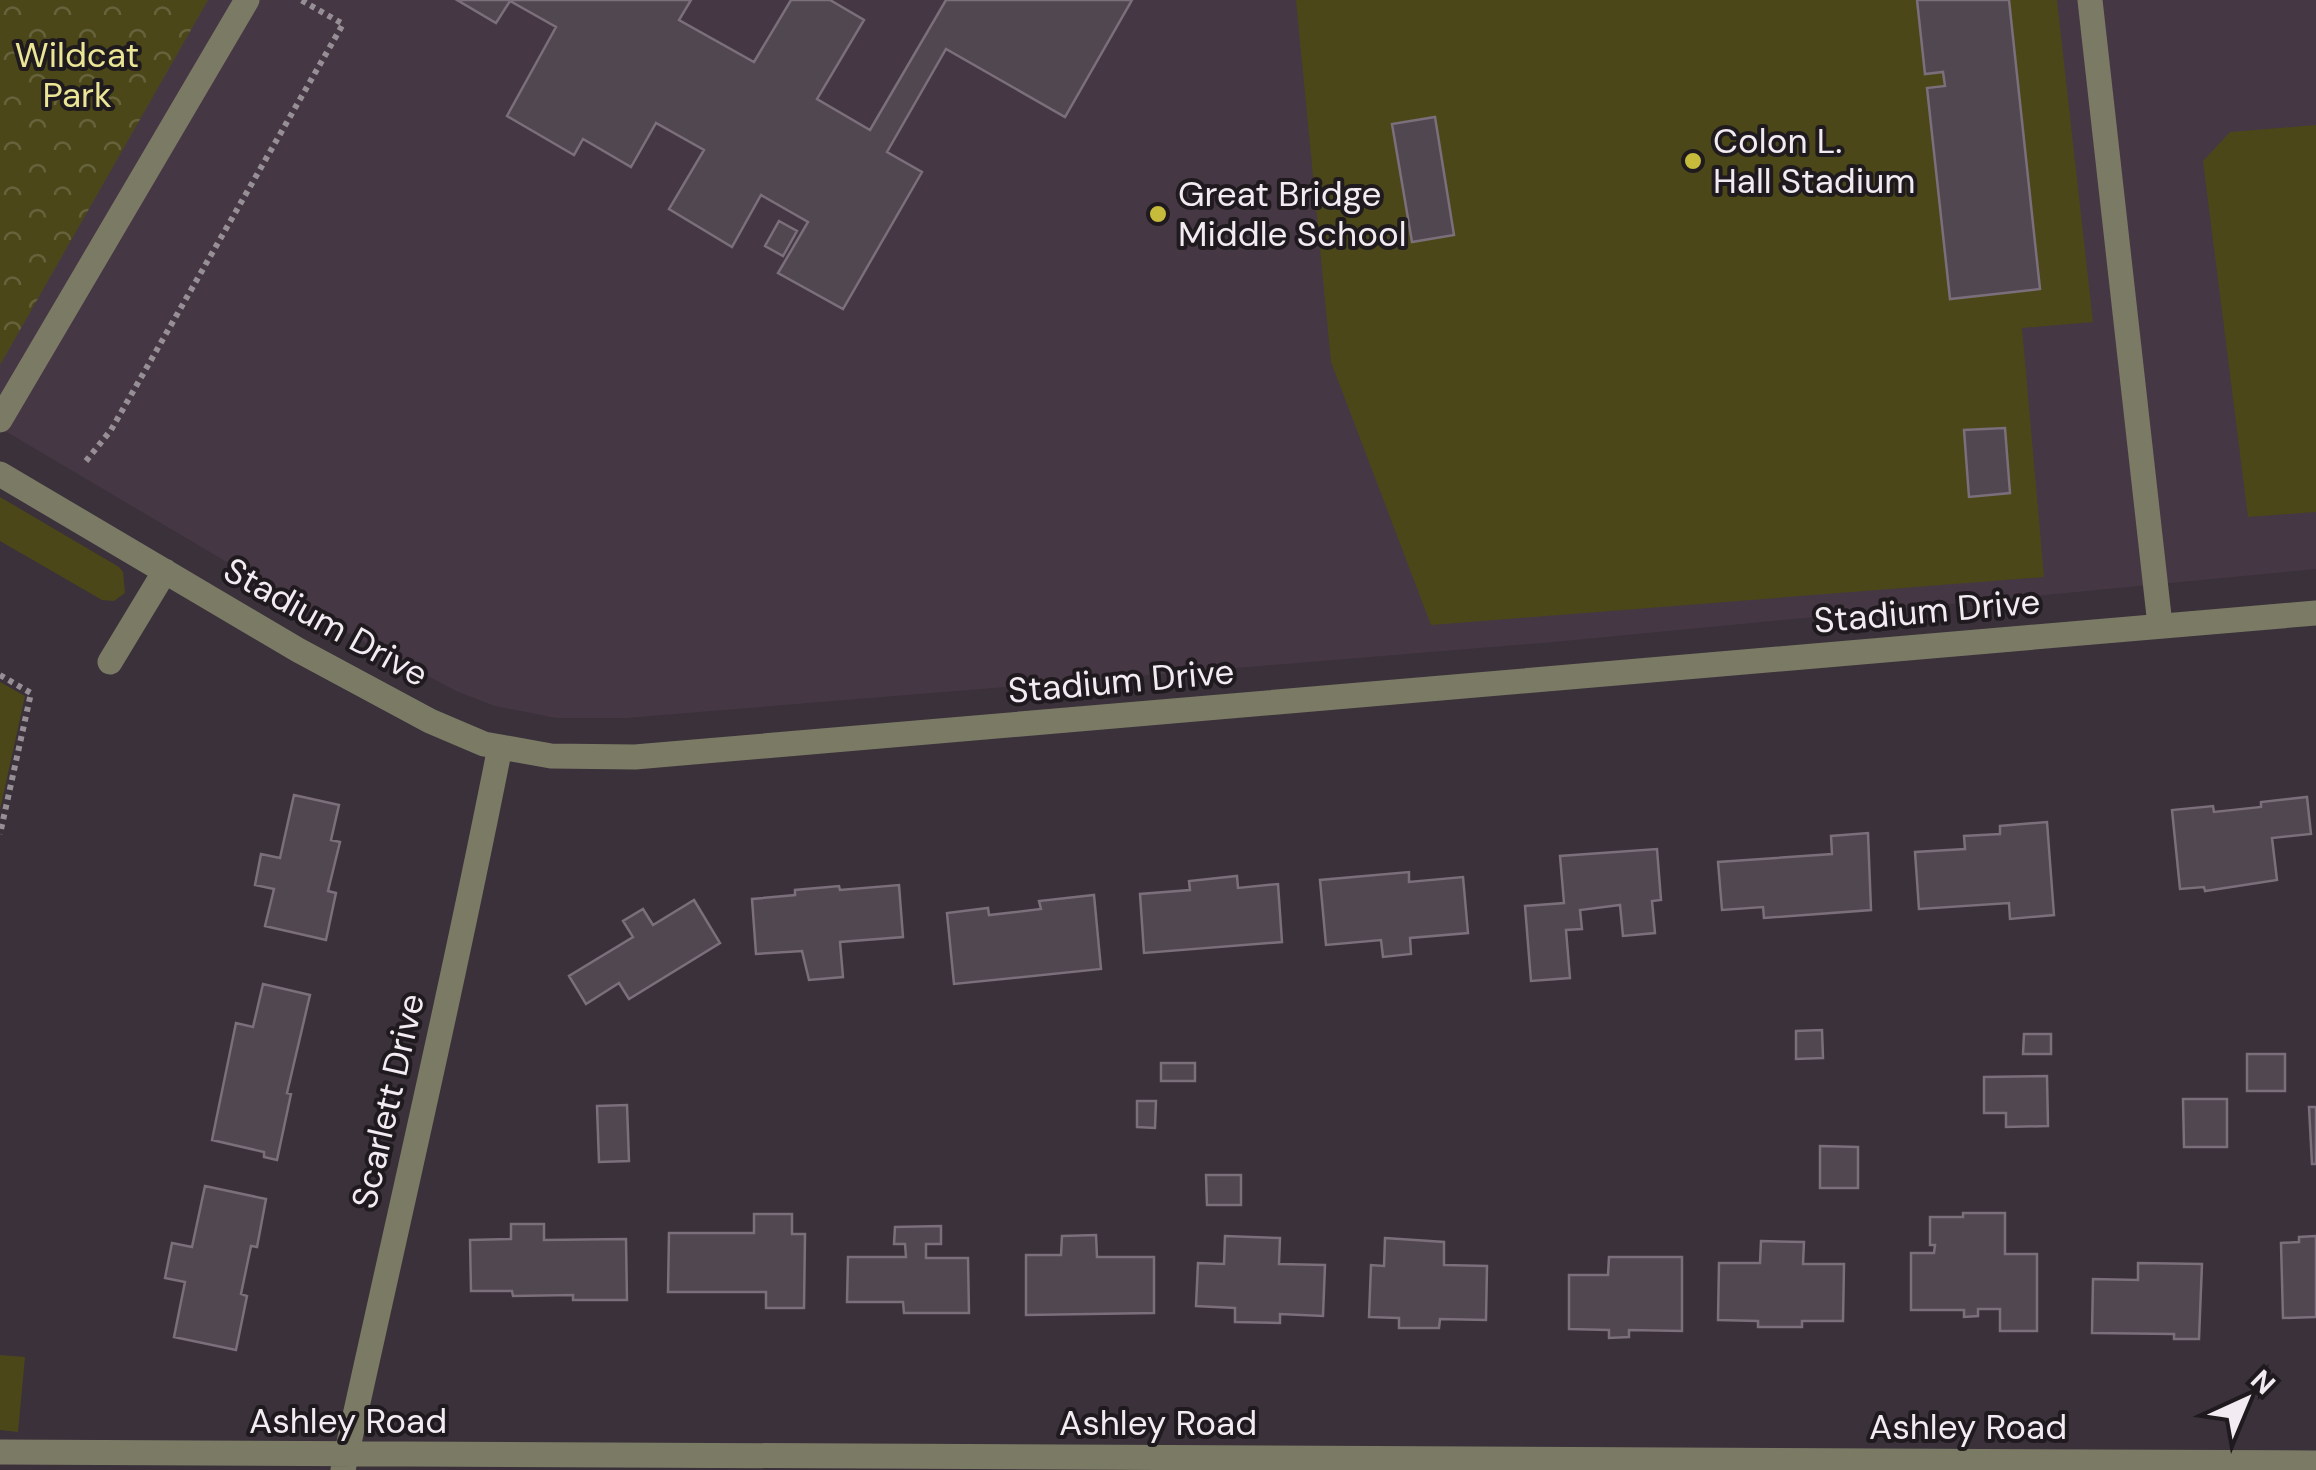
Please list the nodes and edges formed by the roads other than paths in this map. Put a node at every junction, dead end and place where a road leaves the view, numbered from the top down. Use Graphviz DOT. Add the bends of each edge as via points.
graph roads {
  1 [pos="248,0"];
  2 [pos="2090,0"];
  3 [pos="0,420"];
  4 [pos="0,474"];
  5 [pos="165,571"];
  6 [pos="2316,613"];
  7 [pos="2160,625"];
  8 [pos="110,662"];
  9 [pos="500,747"];
  10 [pos="0,1452"];
  11 [pos="345,1463"];
  12 [pos="2316,1463"];
  13 [pos="1041,1465"];
  1 -- 3 [label="street"];
  2 -- 7 [label="street"];
  4 -- 5 [label="street, Stadium Drive"];
  5 -- 8 [label="street"];
  5 -- 9 [label="street, Stadium Drive" via="430,721"];
  6 -- 7 [label="street, Stadium Drive"];
  7 -- 9 [label="street, Stadium Drive" via="635,756 550,756"];
  9 -- 11 [label="street, Scarlett Drive"];
  10 -- 11 [label="street, Ashley Road"];
  11 -- 13 [label="street, Ashley Road"];
  12 -- 13 [label="street, Ashley Road" via="1196,1457"];
}
